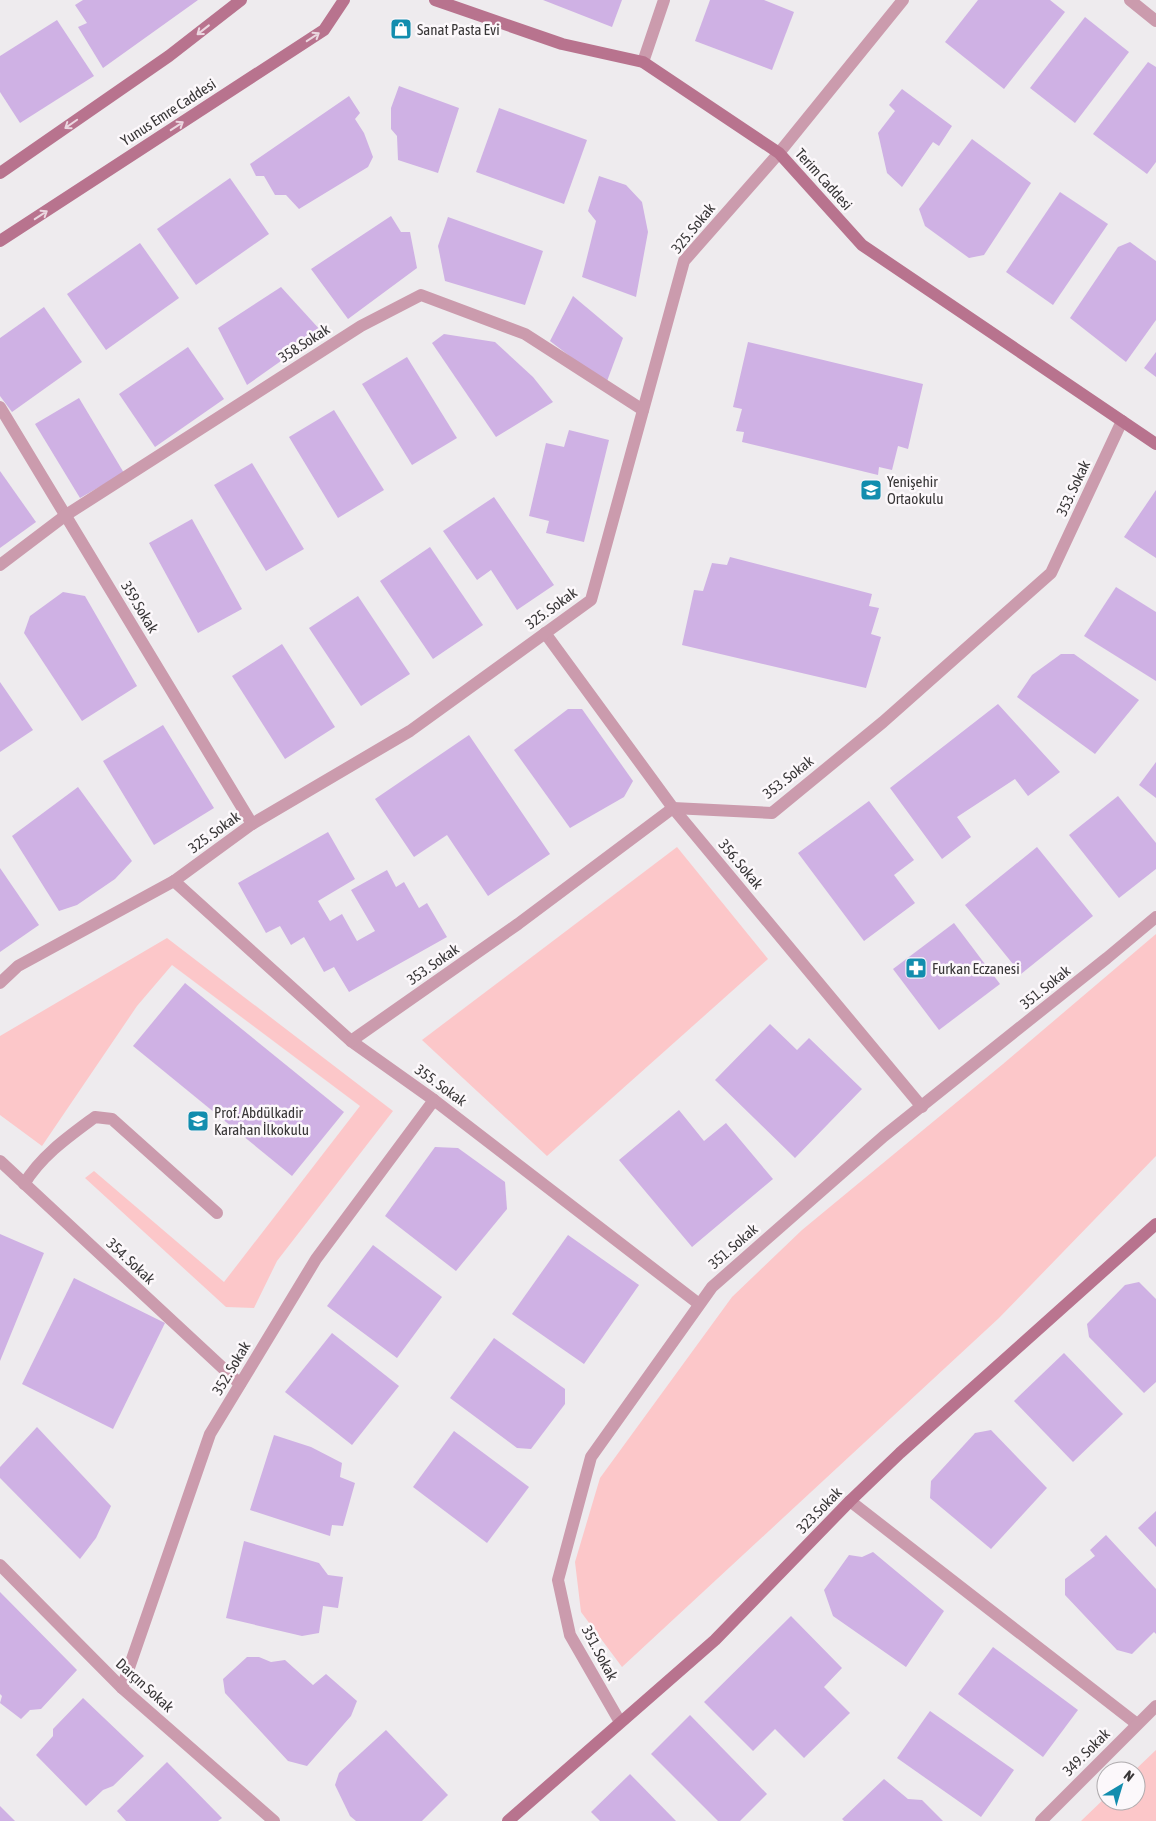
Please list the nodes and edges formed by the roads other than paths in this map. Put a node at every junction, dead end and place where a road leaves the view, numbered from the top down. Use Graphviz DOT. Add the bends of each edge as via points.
graph roads {
  1 [pos="242,0"];
  2 [pos="344,0"];
  3 [pos="435,0"];
  4 [pos="664,0"];
  5 [pos="902,0"];
  6 [pos="1130,0"];
  7 [pos="1156,21"];
  8 [pos="643,62"];
  9 [pos="779,153"];
  10 [pos="0,173"];
  11 [pos="0,241"];
  12 [pos="0,407"];
  13 [pos="643,410"];
  14 [pos="1122,421"];
  15 [pos="1156,444"];
  16 [pos="66,515"];
  17 [pos="0,565"];
  18 [pos="545,633"];
  19 [pos="673,808"];
  20 [pos="252,824"];
  21 [pos="174,881"];
  22 [pos="1156,917"];
  23 [pos="0,983"];
  24 [pos="351,1041"];
  25 [pos="434,1100"];
  26 [pos="922,1107"];
  27 [pos="0,1161"];
  28 [pos="24,1184"];
  29 [pos="217,1213"];
  30 [pos="1156,1224"];
  31 [pos="699,1304"];
  32 [pos="240,1384"];
  33 [pos="850,1501"];
  34 [pos="0,1565"];
  35 [pos="122,1688"];
  36 [pos="1156,1706"];
  37 [pos="620,1722"];
  38 [pos="1137,1724"];
  39 [pos="274,1821"];
  40 [pos="508,1821"];
  41 [pos="1041,1821"];
  1 -- 10 [label="street, one-way" via="168,56"];
  11 -- 2 [label="street, Yunus Emre Caddesi, one-way" via="324,30"];
  3 -- 8 [label="street, Terim Caddesi" via="562,44"];
  4 -- 8 [label="street"];
  5 -- 9 [label="street, 325. Sokak"];
  6 -- 7 [label="street"];
  8 -- 9 [label="street, Terim Caddesi"];
  9 -- 13 [label="street, 325. Sokak" via="684,261"];
  9 -- 14 [label="street, Terim Caddesi" via="862,245"];
  12 -- 16 [label="street, 359.Sokak"];
  13 -- 16 [label="street, 358.Sokak" via="525,334 421,295 361,326"];
  13 -- 18 [label="street, 325. Sokak" via="591,600"];
  14 -- 15 [label="street, Terim Caddesi"];
  14 -- 19 [label="street, 353. Sokak" via="1051,573 883,722 772,813"];
  16 -- 17 [label="street, 358.Sokak"];
  16 -- 20 [label="street, 359.Sokak"];
  18 -- 19 [label="street, 356. Sokak"];
  18 -- 20 [label="street, 325. Sokak" via="410,731"];
  19 -- 24 [label="street, 353. Sokak" via="518,924"];
  19 -- 26 [label="street, 356. Sokak"];
  20 -- 21 [label="street, 325. Sokak"];
  21 -- 23 [label="street, 325. Sokak" via="18,966"];
  21 -- 24 [label="street, 355. Sokak"];
  22 -- 26 [label="street, 351. Sokak"];
  24 -- 25 [label="street, 355. Sokak"];
  25 -- 31 [label="street, 355. Sokak"];
  25 -- 32 [label="street, 352. Sokak" via="316,1259"];
  26 -- 31 [label="street, 351. Sokak" via="884,1136 712,1287"];
  27 -- 28 [label="street, 354. Sokak"];
  28 -- 29 [label="street" via="35,1167 67,1137 95,1117 112,1119"];
  28 -- 32 [label="street, 354. Sokak"];
  30 -- 33 [label="street, 323.Sokak"];
  31 -- 37 [label="street, 351. Sokak" via="592,1457 558,1580 570,1635"];
  32 -- 35 [label="street, 352. Sokak" via="210,1434"];
  33 -- 37 [label="street, 323.Sokak" via="715,1640"];
  33 -- 38 [label="street"];
  34 -- 35 [label="street, Darçın Sokak"];
  35 -- 39 [label="street, Darçın Sokak"];
  36 -- 38 [label="street, 349. Sokak"];
  37 -- 40 [label="street, 323.Sokak"];
  38 -- 41 [label="street, 349. Sokak"];
}
